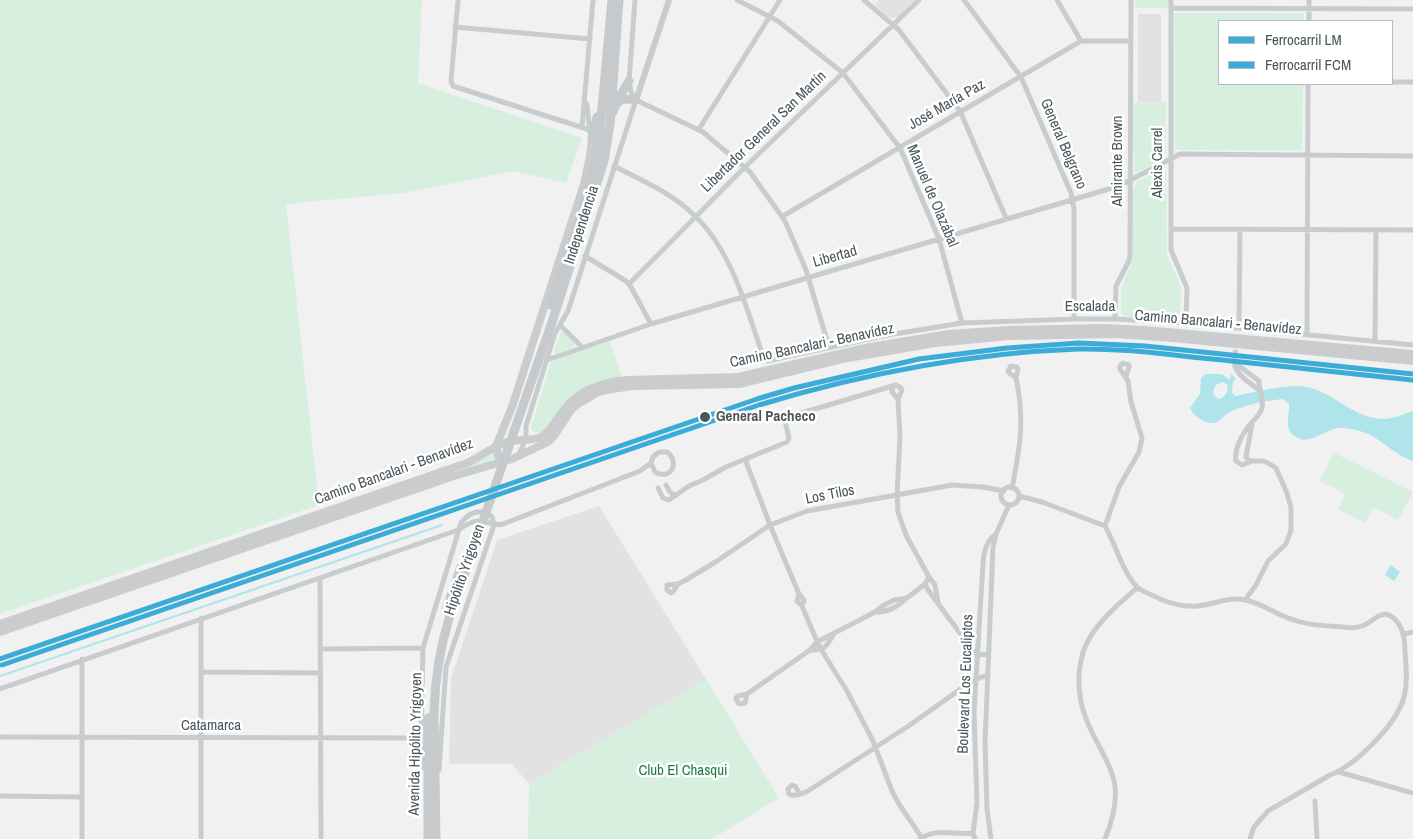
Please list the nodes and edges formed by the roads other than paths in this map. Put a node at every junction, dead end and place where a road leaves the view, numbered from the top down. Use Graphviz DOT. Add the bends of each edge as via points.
graph roads {
  1 [pos="458,0"];
  2 [pos="593,0"];
  3 [pos="612,0"];
  4 [pos="619,0"];
  5 [pos="635,0"];
  6 [pos="669,0"];
  7 [pos="738,0"];
  8 [pos="780,0"];
  9 [pos="864,0"];
  10 [pos="919,0"];
  11 [pos="964,0"];
  12 [pos="1057,0"];
  13 [pos="1131,0"];
  14 [pos="1171,0"];
  15 [pos="1309,0"];
  16 [pos="1171,8"];
  17 [pos="1309,8"];
  18 [pos="1413,9"];
  19 [pos="770,16"];
  20 [pos="1309,20"];
  21 [pos="894,24"];
  22 [pos="455,27"];
  23 [pos="590,39"];
  24 [pos="1081,41"];
  25 [pos="1130,41"];
  26 [pos="843,74"];
  27 [pos="1021,77"];
  28 [pos="629,81"];
  29 [pos="1393,82"];
  30 [pos="1413,82"];
  31 [pos="604,85"];
  32 [pos="1308,85"];
  33 [pos="586,94"];
  34 [pos="636,100"];
  35 [pos="616,102"];
  36 [pos="960,111"];
  37 [pos="610,124"];
  38 [pos="582,127"];
  39 [pos="698,129"];
  40 [pos="591,135"];
  41 [pos="900,148"];
  42 [pos="1308,155"];
  43 [pos="1413,156"];
  44 [pos="1170,159"];
  45 [pos="614,166"];
  46 [pos="745,167"];
  47 [pos="1130,180"];
  48 [pos="1073,200"];
  49 [pos="696,216"];
  50 [pos="783,216"];
  51 [pos="1006,218"];
  52 [pos="1171,229"];
  53 [pos="1308,229"];
  54 [pos="1240,230"];
  55 [pos="1376,230"];
  56 [pos="1413,230"];
  57 [pos="939,239"];
  58 [pos="586,256"];
  59 [pos="809,277"];
  60 [pos="629,284"];
  61 [pos="742,297"];
  62 [pos="1074,319"];
  63 [pos="1115,319"];
  64 [pos="556,322"];
  65 [pos="962,323"];
  66 [pos="1186,323"];
  67 [pos="651,324"];
  68 [pos="1239,328"];
  69 [pos="1307,335"];
  70 [pos="1375,341"];
  71 [pos="1413,345"];
  72 [pos="582,347"];
  73 [pos="829,347"];
  74 [pos="1413,354"];
  75 [pos="547,360"];
  76 [pos="1413,361"];
  77 [pos="1126,376"];
  78 [pos="1016,378"];
  79 [pos="893,386"];
  80 [pos="1259,390"];
  81 [pos="898,399"];
  82 [pos="1253,422"];
  83 [pos="526,439"];
  84 [pos="1240,441"];
  85 [pos="1248,443"];
  86 [pos="496,446"];
  87 [pos="518,456"];
  88 [pos="746,459"];
  89 [pos="1252,461"];
  90 [pos="500,463"];
  91 [pos="651,463"];
  92 [pos="640,471"];
  93 [pos="655,472"];
  94 [pos="666,485"];
  95 [pos="658,488"];
  96 [pos="1012,488"];
  97 [pos="1004,491"];
  98 [pos="897,495"];
  99 [pos="675,496"];
  100 [pos="1019,496"];
  101 [pos="1009,505"];
  102 [pos="770,525"];
  103 [pos="494,526"];
  104 [pos="1105,526"];
  105 [pos="458,530"];
  106 [pos="996,534"];
  107 [pos="929,577"];
  108 [pos="320,578"];
  109 [pos="678,584"];
  110 [pos="925,584"];
  111 [pos="1137,588"];
  112 [pos="1245,600"];
  113 [pos="938,602"];
  114 [pos="201,618"];
  115 [pos="0,624"];
  116 [pos="0,632"];
  117 [pos="1413,632"];
  118 [pos="1404,634"];
  119 [pos="833,635"];
  120 [pos="817,642"];
  121 [pos="422,648"];
  122 [pos="321,649"];
  123 [pos="810,650"];
  124 [pos="821,650"];
  125 [pos="437,651"];
  126 [pos="988,654"];
  127 [pos="978,655"];
  128 [pos="82,660"];
  129 [pos="201,672"];
  130 [pos="320,673"];
  131 [pos="987,674"];
  132 [pos="977,678"];
  133 [pos="0,689"];
  134 [pos="747,694"];
  135 [pos="0,737"];
  136 [pos="201,738"];
  137 [pos="320,738"];
  138 [pos="421,738"];
  139 [pos="82,739"];
  140 [pos="876,747"];
  141 [pos="1339,772"];
  142 [pos="1413,793"];
  143 [pos="800,794"];
  144 [pos="0,796"];
  145 [pos="82,797"];
  146 [pos="1315,801"];
  147 [pos="432,808"];
  148 [pos="974,836"];
  149 [pos="921,838"];
  150 [pos="82,839"];
  151 [pos="201,839"];
  152 [pos="321,839"];
  153 [pos="428,839"];
  154 [pos="436,839"];
  155 [pos="991,839"];
  156 [pos="1106,839"];
  157 [pos="1250,839"];
  158 [pos="1317,839"];
  1 -- 22 [label="street"];
  2 -- 23 [label="street"];
  3 -- 31 [label="main road"];
  4 -- 37 [label="main road"];
  5 -- 28 [label="street"];
  6 -- 34 [label="street, Independencia"];
  7 -- 19 [label="street, Manuel de Olazábal"];
  8 -- 19 [label="street"];
  9 -- 21 [label="street"];
  10 -- 21 [label="street, Libertador General San Martín"];
  11 -- 27 [label="street, General Belgrano"];
  12 -- 24 [label="street"];
  13 -- 25 [label="street, Almirante Brown"];
  14 -- 16 [label="street, Alexis Carrel"];
  15 -- 17 [label="street"];
  16 -- 17 [label="street"];
  16 -- 44 [label="street, Alexis Carrel"];
  17 -- 18 [label="street"];
  17 -- 20 [label="street"];
  19 -- 26 [label="street, Manuel de Olazábal"];
  19 -- 39 [label="street"];
  21 -- 26 [label="street, Libertador General San Martín"];
  21 -- 36 [label="street"];
  22 -- 23 [label="street"];
  22 -- 38 [label="street" via="453,86"];
  23 -- 33 [label="street"];
  24 -- 25 [label="street"];
  24 -- 27 [label="street, José María Paz"];
  25 -- 47 [label="street, Almirante Brown"];
  26 -- 41 [label="street, Manuel de Olazábal"];
  26 -- 46 [label="street, Libertador General San Martín"];
  27 -- 36 [label="street, José María Paz"];
  27 -- 48 [label="street, General Belgrano"];
  28 -- 34 [label="street"];
  28 -- 35 [label="main road"];
  29 -- 30 [label="street"];
  31 -- 40 [label="main road"];
  31 -- 125 [label="main road" via="600,140 585,199 453,589"];
  32 -- 42 [label="street"];
  33 -- 38 [label="street"];
  33 -- 40 [label="street"];
  34 -- 35 [label="main road"];
  34 -- 39 [label="street"];
  34 -- 45 [label="street, Independencia"];
  35 -- 37 [label="main road"];
  36 -- 41 [label="street, José María Paz"];
  36 -- 51 [label="street"];
  37 -- 64 [label="main road" via="600,175"];
  38 -- 40 [label="street"];
  39 -- 46 [label="street"];
  40 -- 86 [label="main road" via="584,184 512,407"];
  41 -- 50 [label="street, José María Paz"];
  41 -- 57 [label="street, Manuel de Olazábal"];
  42 -- 43 [label="street, Libertad"];
  42 -- 44 [label="street, Libertad" via="1180,154"];
  42 -- 53 [label="street"];
  44 -- 47 [label="street, Libertad"];
  44 -- 52 [label="street, Alexis Carrel"];
  45 -- 49 [label="street" via="659,189"];
  45 -- 58 [label="street, Independencia"];
  46 -- 49 [label="street, Libertador General San Martín"];
  46 -- 50 [label="street"];
  47 -- 48 [label="street, Libertad"];
  47 -- 63 [label="street, Almirante Brown" via="1130,254 1116,286"];
  48 -- 51 [label="street, Libertad"];
  48 -- 62 [label="street, General Belgrano"];
  49 -- 60 [label="street, Libertador General San Martín"];
  49 -- 61 [label="street" via="723,252"];
  50 -- 59 [label="street"];
  51 -- 57 [label="street, Libertad"];
  52 -- 54 [label="street"];
  52 -- 66 [label="street, Alexis Carrel" via="1171,254 1187,288"];
  53 -- 54 [label="street"];
  53 -- 55 [label="street"];
  53 -- 69 [label="street"];
  54 -- 68 [label="street"];
  55 -- 56 [label="street"];
  55 -- 70 [label="street"];
  57 -- 59 [label="street, Libertad"];
  57 -- 65 [label="street, Manuel de Olazábal"];
  58 -- 60 [label="street"];
  58 -- 64 [label="street, Independencia" via="568,311"];
  59 -- 61 [label="street, Libertad"];
  59 -- 73 [label="street"];
  60 -- 67 [label="street"];
  61 -- 67 [label="street, Libertad"];
  61 -- 73 [label="street, Escalada" via="766,360"];
  62 -- 63 [label="street, Escalada"];
  62 -- 65 [label="street, Escalada"];
  63 -- 66 [label="street, Escalada"];
  64 -- 72 [label="street"];
  64 -- 75 [label="street, Independencia"];
  64 -- 125 [label="main road"];
  65 -- 73 [label="street, Escalada"];
  66 -- 68 [label="street, Escalada"];
  67 -- 72 [label="street, Libertad"];
  68 -- 69 [label="street, Escalada"];
  69 -- 70 [label="street, Escalada"];
  70 -- 71 [label="street, Escalada"];
  72 -- 75 [label="street, Libertad"];
  74 -- 83 [label="main road, Camino Bancalari - Benavídez" via="1102,328 949,334 862,349 738,378 609,382 576,397 541,437"];
  75 -- 83 [label="street, Independencia" via="526,426"];
  76 -- 87 [label="main road, Camino Bancalari - Benavídez" via="1116,334 976,338 878,352 738,384 612,388 578,404 551,440"];
  77 -- 104 [label="street" via="1142,438 1139,452 1119,487"];
  78 -- 96 [label="street" via="1022,412"];
  79 -- 81 [label="street" via="892,392"];
  79 -- 81 [label="street" via="901,388"];
  79 -- 88 [label="street" via="788,417 787,442"];
  80 -- 80 [label="street" via="1259,381 1234,362 1239,374"];
  80 -- 82 [label="street" via="1262,404"];
  81 -- 98 [label="street"];
  82 -- 84 [label="street"];
  82 -- 85 [label="street"];
  83 -- 86 [label="main road, Camino Bancalari - Benavídez"];
  83 -- 87 [label="street, Independencia"];
  84 -- 85 [label="street"];
  84 -- 89 [label="street" via="1236,461 1242,465"];
  85 -- 89 [label="street" via="1246,457"];
  86 -- 90 [label="main road"];
  86 -- 115 [label="main road, Camino Bancalari - Benavídez" via="467,463"];
  87 -- 90 [label="main road, Camino Bancalari - Benavídez"];
  88 -- 99 [label="street"];
  88 -- 102 [label="street"];
  89 -- 112 [label="street" via="1268,463 1276,468 1291,508 1291,525 1286,544 1268,561"];
  90 -- 116 [label="main road, Camino Bancalari - Benavídez"];
  91 -- 92 [label="street"];
  91 -- 93 [label="street"];
  91 -- 93 [label="street" via="659,452 667,452 673,458 674,466 670,473 662,475"];
  92 -- 93 [label="street"];
  92 -- 103 [label="street"];
  94 -- 99 [label="street"];
  95 -- 99 [label="street" via="664,500"];
  96 -- 97 [label="street"];
  96 -- 100 [label="street"];
  97 -- 98 [label="street, Los Tilos" via="952,485"];
  97 -- 101 [label="street" via="1002,500"];
  98 -- 102 [label="street, Los Tilos" via="807,511"];
  98 -- 107 [label="street" via="903,528"];
  100 -- 101 [label="street" via="1016,503"];
  100 -- 104 [label="street"];
  101 -- 106 [label="street, Boulevard Los Eucaliptos"];
  102 -- 109 [label="street, Los Tilos" via="717,562"];
  102 -- 120 [label="street" via="798,594 804,600 802,606"];
  103 -- 105 [label="street" via="480,520"];
  103 -- 105 [label="street, Hipólito Yrigoyen" via="489,514 478,512 463,520"];
  103 -- 147 [label="street, Hipólito Yrigoyen" via="446,667"];
  104 -- 111 [label="street"];
  105 -- 108 [label="street"];
  105 -- 121 [label="street, Hipólito Yrigoyen"];
  106 -- 126 [label="street, Boulevard Los Eucaliptos"];
  106 -- 127 [label="street, Boulevard Los Eucaliptos" via="984,551"];
  107 -- 110 [label="street"];
  107 -- 113 [label="street" via="937,589"];
  108 -- 114 [label="street"];
  108 -- 122 [label="street"];
  110 -- 113 [label="street"];
  110 -- 119 [label="street" via="907,598 894,600"];
  111 -- 112 [label="street" via="1186,606"];
  111 -- 156 [label="street" via="1092,634 1080,664 1080,696 1085,716 1111,770 1115,786 1112,822"];
  112 -- 118 [label="street" via="1290,619 1330,626 1362,626 1385,614"];
  113 -- 127 [label="street"];
  114 -- 128 [label="street"];
  114 -- 129 [label="street"];
  117 -- 118 [label="street"];
  118 -- 141 [label="street" via="1406,679 1402,702 1381,734"];
  119 -- 120 [label="street"];
  119 -- 124 [label="street"];
  120 -- 123 [label="street"];
  120 -- 124 [label="street"];
  121 -- 122 [label="street"];
  121 -- 138 [label="street, Hipólito Yrigoyen"];
  122 -- 130 [label="street"];
  123 -- 124 [label="street"];
  123 -- 134 [label="street"];
  124 -- 140 [label="street"];
  125 -- 147 [label="main road, Avenida Hipólito Yrigoyen"];
  126 -- 127 [label="street"];
  126 -- 131 [label="street, Boulevard Los Eucaliptos"];
  127 -- 132 [label="street, Boulevard Los Eucaliptos"];
  128 -- 133 [label="street"];
  128 -- 139 [label="street"];
  129 -- 130 [label="street"];
  129 -- 136 [label="street"];
  130 -- 137 [label="street"];
  131 -- 132 [label="street"];
  131 -- 155 [label="street, Boulevard Los Eucaliptos" via="984,743"];
  132 -- 140 [label="street"];
  132 -- 148 [label="street, Boulevard Los Eucaliptos"];
  135 -- 139 [label="street, Catamarca"];
  136 -- 137 [label="street, Catamarca"];
  136 -- 139 [label="street, Catamarca"];
  136 -- 151 [label="street"];
  137 -- 138 [label="street, Catamarca"];
  137 -- 152 [label="street"];
  138 -- 147 [label="street, Hipólito Yrigoyen"];
  139 -- 145 [label="street"];
  140 -- 143 [label="street"];
  140 -- 149 [label="street" via="892,791"];
  141 -- 142 [label="street"];
  141 -- 157 [label="street" via="1272,807 1258,820"];
  144 -- 145 [label="street"];
  145 -- 150 [label="street"];
  146 -- 158 [label="street"];
  147 -- 153 [label="main road, Avenida Hipólito Yrigoyen"];
  147 -- 154 [label="main road, Avenida Hipólito Yrigoyen"];
  148 -- 149 [label="street" via="935,832"];
}
